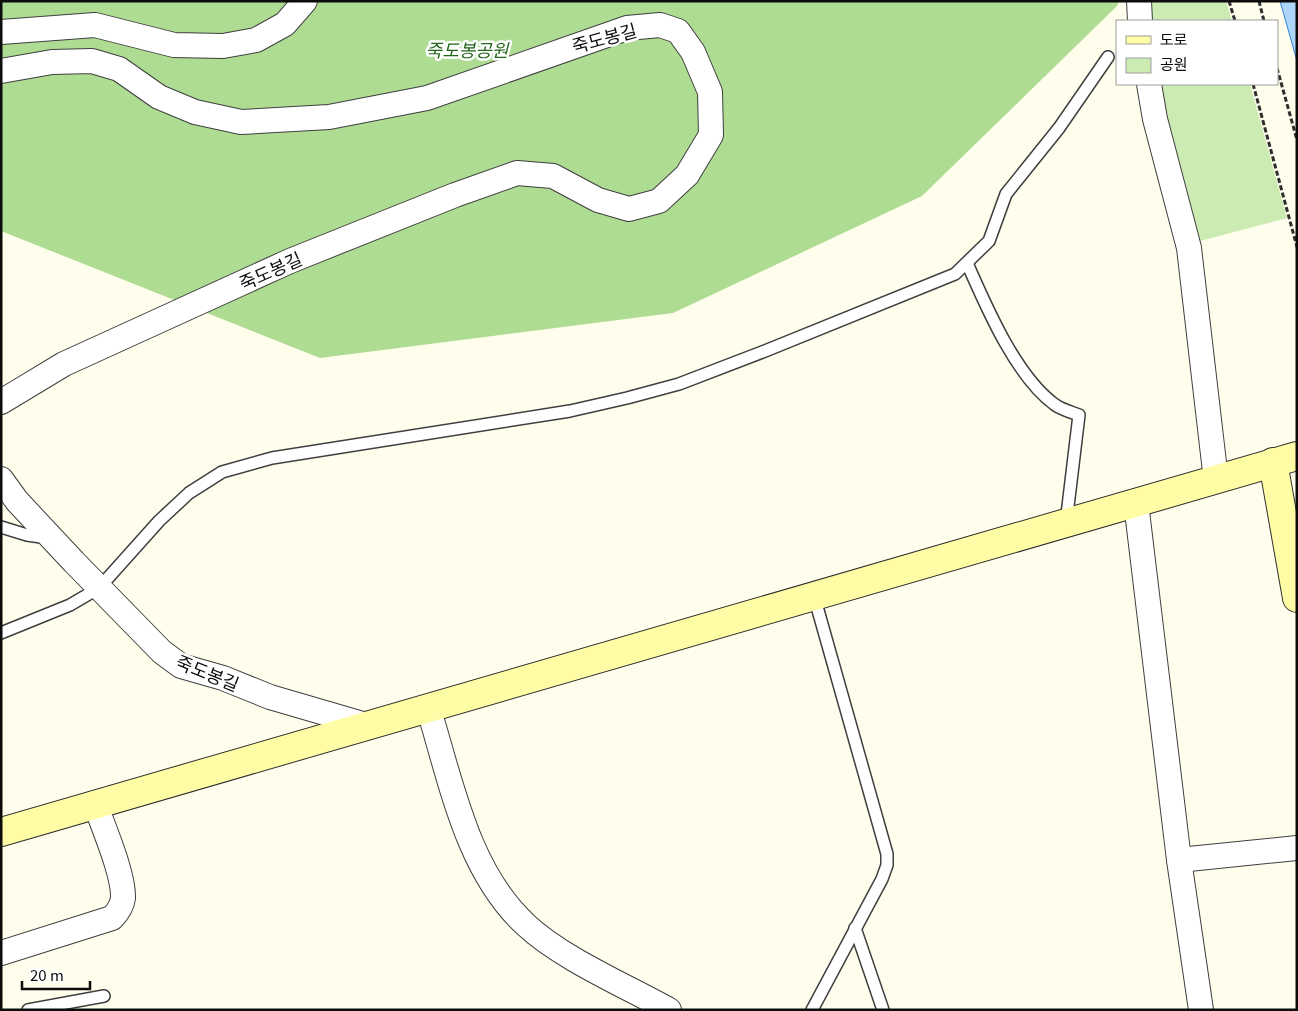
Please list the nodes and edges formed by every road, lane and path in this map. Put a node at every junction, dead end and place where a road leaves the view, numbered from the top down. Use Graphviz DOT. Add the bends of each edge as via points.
graph roads {
  1 [pos="305,1"];
  2 [pos="1139,1"];
  3 [pos="1229,1"];
  4 [pos="1258,1"];
  5 [pos="1140,20"];
  6 [pos="1235,20"];
  7 [pos="1264,20"];
  8 [pos="1,32"];
  9 [pos="1108,56"];
  10 [pos="1,71"];
  11 [pos="1278,72"];
  12 [pos="1149,85"];
  13 [pos="1253,85"];
  14 [pos="1297,140"];
  15 [pos="1297,247"];
  16 [pos="967,263"];
  17 [pos="1,402"];
  18 [pos="1285,459"];
  19 [pos="1,479"];
  20 [pos="1216,480"];
  21 [pos="1136,503"];
  22 [pos="1066,523"];
  23 [pos="1,527"];
  24 [pos="53,539"];
  25 [pos="99,588"];
  26 [pos="814,596"];
  27 [pos="1297,598"];
  28 [pos="1,633"];
  29 [pos="428,707"];
  30 [pos="366,725"];
  31 [pos="95,803"];
  32 [pos="1,832"];
  33 [pos="1297,848"];
  34 [pos="1179,860"];
  35 [pos="855,928"];
  36 [pos="1,953"];
  37 [pos="104,996"];
  38 [pos="28,1010"];
  39 [pos="669,1010"];
  40 [pos="812,1010"];
  41 [pos="883,1010"];
  42 [pos="1201,1010"];
  1 -- 8 [label="street" via="285,24 256,40 223,46 174,45 95,25"];
  2 -- 5 [label="street"];
  3 -- 6 [label="path"];
  4 -- 7 [label="path"];
  9 -- 16 [label="lane" via="1058,128 1006,194 989,241"];
  10 -- 17 [label="street, 죽도봉길" via="52,62 92,61 118,69 160,97 195,112 241,122 329,117 427,98 608,33 660,25 678,31 693,52 710,92 711,135 687,175 659,201 629,209 598,200 554,176 517,173 290,261 64,364"];
  11 -- 14 [label="path"];
  12 -- 20 [label="street" via="1189,248"];
  13 -- 15 [label="path"];
  16 -- 22 [label="lane" via="994,325 1032,382 1054,405 1079,415"];
  16 -- 25 [label="lane" via="955,274 679,384 570,411 272,458 222,472 189,493 159,521"];
  18 -- 20 [label="main road"];
  18 -- 27 [label="main road"];
  19 -- 24 [label="street, 죽도봉길"];
  20 -- 21 [label="main road"];
  21 -- 22 [label="main road"];
  21 -- 34 [label="street"];
  22 -- 26 [label="main road"];
  23 -- 24 [label="lane"];
  24 -- 25 [label="street, 죽도봉길"];
  25 -- 28 [label="lane" via="70,605"];
  25 -- 30 [label="street, 죽도봉길" via="162,652 181,666"];
  26 -- 29 [label="main road"];
  26 -- 35 [label="lane" via="886,845 887,865 882,879"];
  29 -- 30 [label="main road"];
  29 -- 39 [label="street" via="476,853 510,909 528,927 561,950"];
  30 -- 31 [label="main road"];
  31 -- 32 [label="main road"];
  31 -- 36 [label="street" via="121,882 123,898 120,910 112,918"];
  33 -- 34 [label="street"];
  34 -- 42 [label="street"];
  35 -- 40 [label="lane"];
  35 -- 41 [label="lane"];
  37 -- 38 [label="lane"];
}
